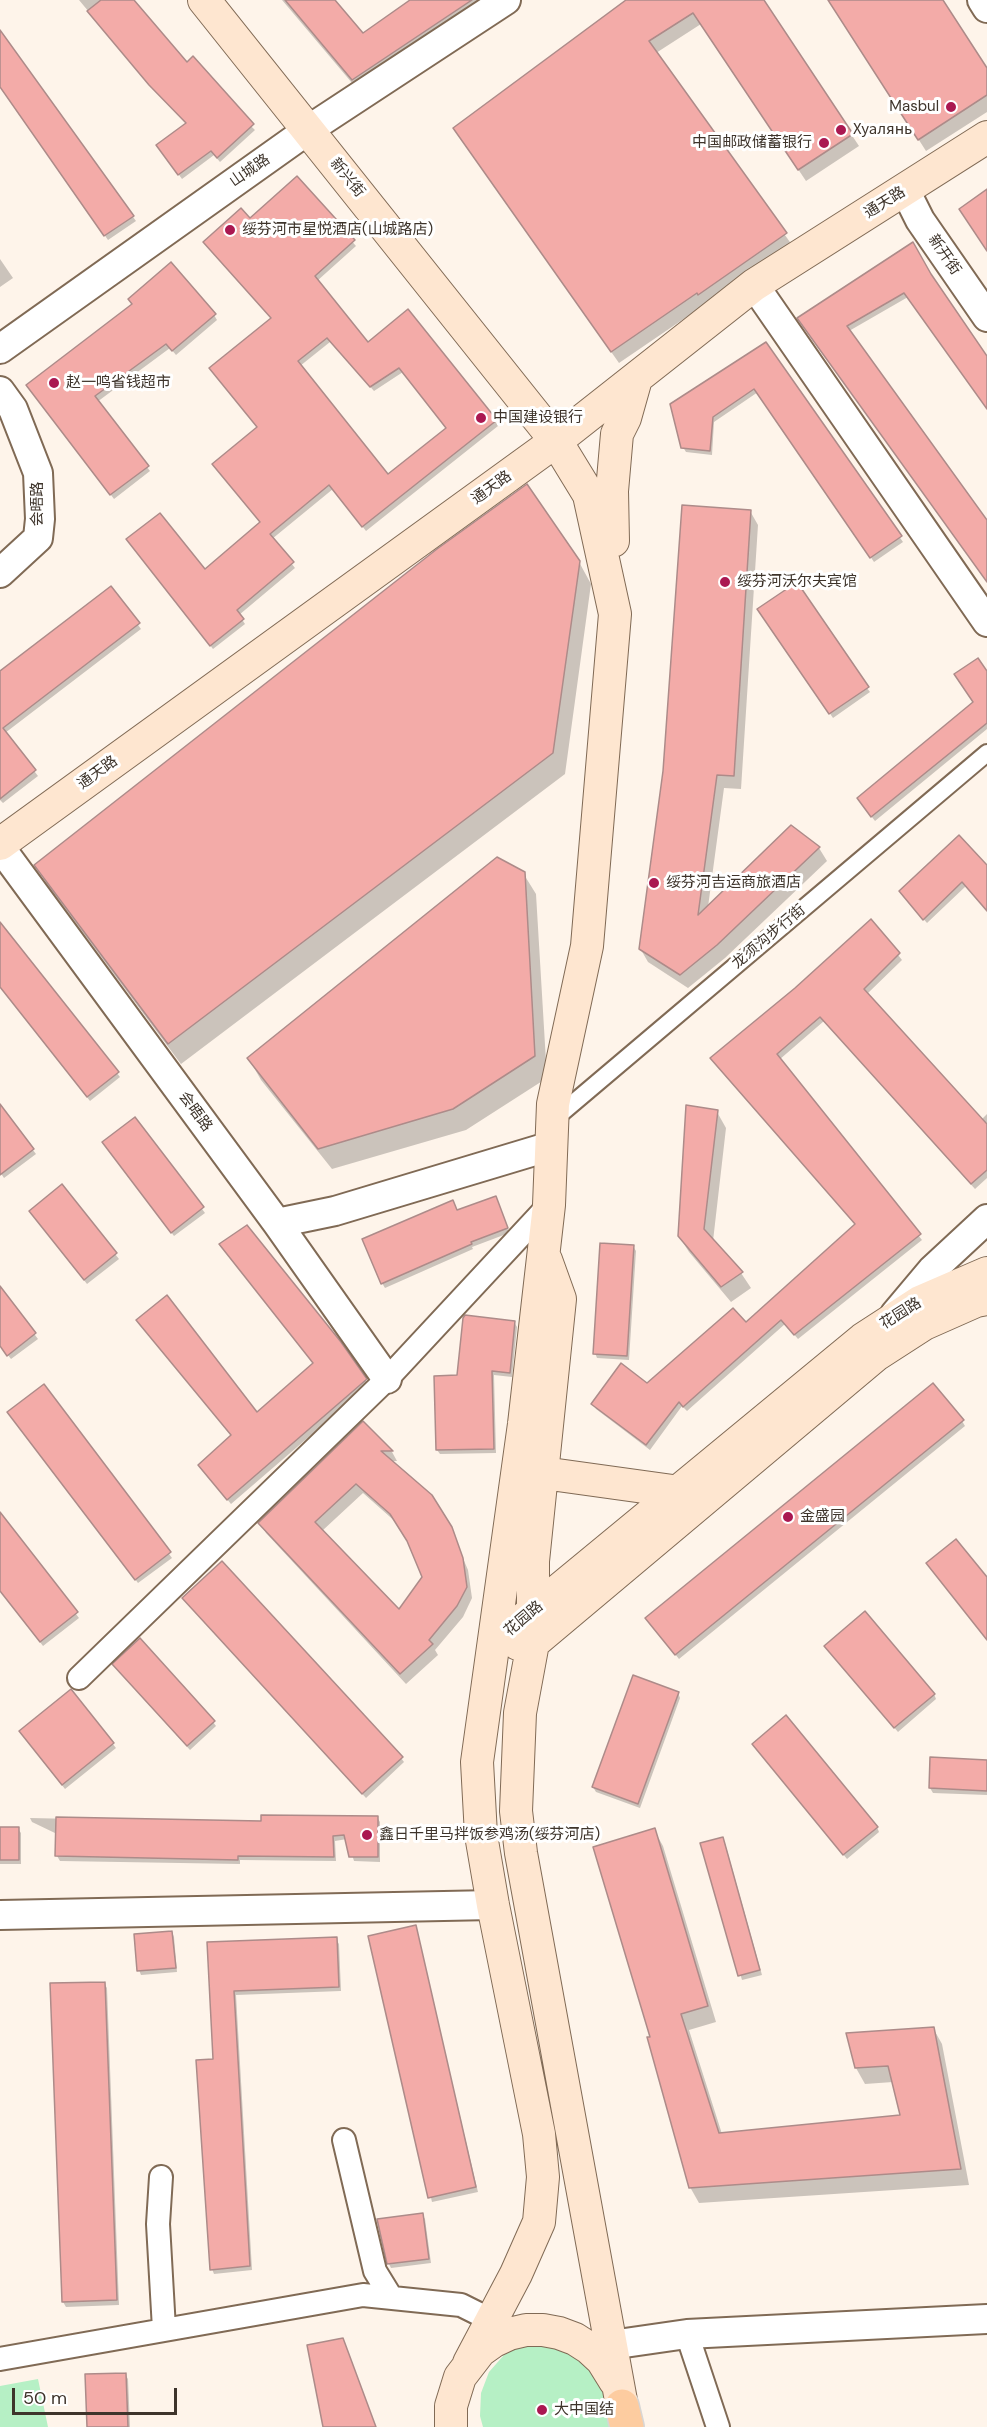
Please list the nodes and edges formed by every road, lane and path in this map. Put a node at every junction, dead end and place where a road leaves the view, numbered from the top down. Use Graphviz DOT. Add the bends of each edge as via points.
graph roads {
  1 [pos="204,0"];
  2 [pos="506,0"];
  3 [pos="982,0"];
  4 [pos="987,8"];
  5 [pos="308,130"];
  6 [pos="987,137"];
  7 [pos="905,190"];
  8 [pos="754,285"];
  9 [pos="987,317"];
  10 [pos="0,349"];
  11 [pos="636,379"];
  12 [pos="0,392"];
  13 [pos="556,441"];
  14 [pos="0,573"];
  15 [pos="615,614"];
  16 [pos="987,622"];
  17 [pos="987,753"];
  18 [pos="0,846"];
  19 [pos="551,1134"];
  20 [pos="549,1205"];
  21 [pos="987,1219"];
  22 [pos="277,1223"];
  23 [pos="544,1253"];
  24 [pos="987,1273"];
  25 [pos="987,1299"];
  26 [pos="892,1318"];
  27 [pos="387,1378"];
  28 [pos="543,1473"];
  29 [pos="680,1492"];
  30 [pos="533,1611"];
  31 [pos="534,1643"];
  32 [pos="493,1645"];
  33 [pos="79,1678"];
  34 [pos="493,1905"];
  35 [pos="0,1915"];
  36 [pos="344,2140"];
  37 [pos="161,2177"];
  38 [pos="391,2297"];
  39 [pos="987,2319"];
  40 [pos="491,2320"];
  41 [pos="164,2329"];
  42 [pos="687,2334"];
  43 [pos="604,2344"];
  44 [pos="0,2359"];
  45 [pos="468,2363"];
  46 [pos="454,2392"];
  47 [pos="624,2420"];
  48 [pos="434,2427"];
  49 [pos="451,2427"];
  50 [pos="718,2427"];
  1 -- 5 [label="main road, 新兴街"];
  2 -- 5 [label="street, 山城路"];
  3 -- 4 [label="street"];
  5 -- 10 [label="street, 山城路"];
  5 -- 13 [label="main road, 新兴街"];
  6 -- 7 [label="main road, 通天路"];
  7 -- 8 [label="main road, 通天路"];
  7 -- 9 [label="street, 新开街" via="920,220"];
  8 -- 11 [label="main road, 通天路"];
  8 -- 16 [label="street"];
  11 -- 13 [label="main road, 通天路"];
  11 -- 15 [label="main road" via="617,434 612,491"];
  12 -- 14 [label="street, 会晤路" via="13,409 38,473 39,519 38,538"];
  13 -- 15 [label="main road, 新兴街" via="589,495"];
  13 -- 18 [label="main road, 通天路"];
  15 -- 19 [label="main road" via="587,946 553,1104"];
  17 -- 19 [label="street, 龙须沟步行街"];
  18 -- 22 [label="street, 会晤路"];
  19 -- 20 [label="main road"];
  19 -- 22 [label="street" via="335,1211"];
  20 -- 23 [label="main road"];
  20 -- 27 [label="street"];
  21 -- 26 [label="street" via="932,1269"];
  22 -- 27 [label="street, 会晤路"];
  23 -- 28 [label="main road" via="561,1299"];
  23 -- 32 [label="main road"];
  24 -- 26 [label="main road, 花园路"];
  25 -- 31 [label="main road, 花园路" via="924,1324 876,1355"];
  26 -- 29 [label="main road, 花园路"];
  27 -- 33 [label="street"];
  28 -- 29 [label="main road"];
  28 -- 30 [label="main road" via="533,1561"];
  29 -- 30 [label="main road, 花园路"];
  30 -- 31 [label="main road"];
  30 -- 32 [label="main road, 花园路"];
  31 -- 32 [label="main road, 花园路"];
  31 -- 43 [label="main road" via="520,1713 516,1811"];
  32 -- 34 [label="main road" via="477,1762 481,1835"];
  34 -- 35 [label="street"];
  34 -- 40 [label="main road" via="539,2134 543,2177 539,2222"];
  36 -- 38 [label="street" via="375,2271"];
  37 -- 41 [label="street" via="158,2224"];
  38 -- 40 [label="street" via="461,2305"];
  38 -- 41 [label="street" via="363,2295"];
  39 -- 42 [label="street"];
  40 -- 45 [label="main road"];
  41 -- 44 [label="street"];
  42 -- 43 [label="street"];
  42 -- 50 [label="street"];
  43 -- 45 [label="main road" via="526,2330 494,2341"];
  43 -- 47 [label="main road"];
  45 -- 46 [label="main road"];
  46 -- 48 [label="main road"];
  46 -- 49 [label="main road"];
}
